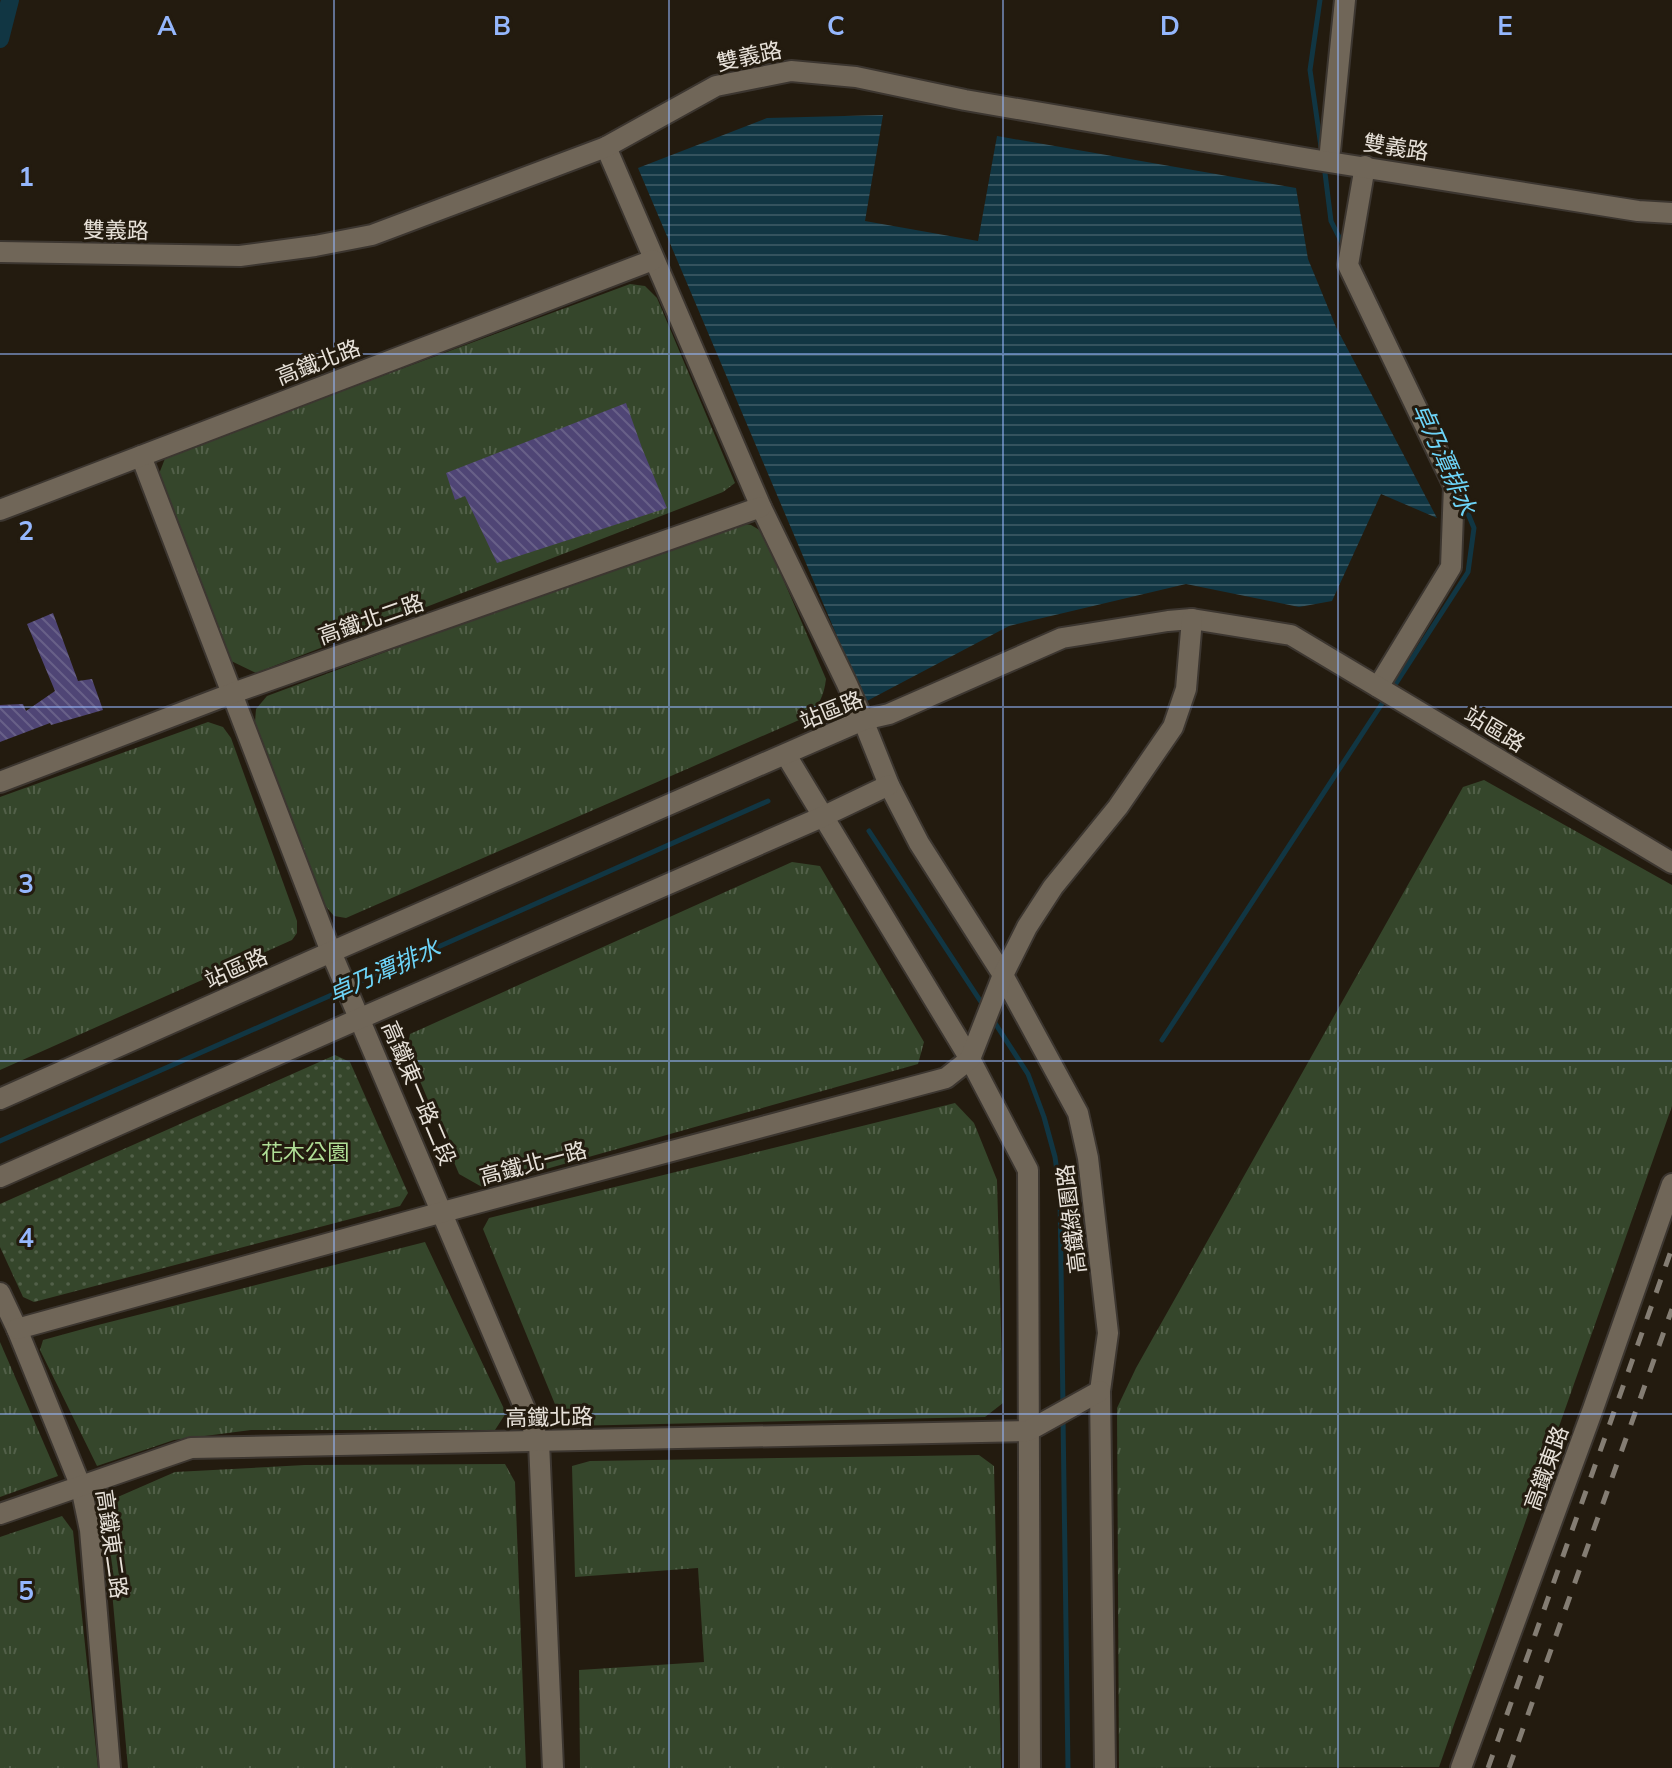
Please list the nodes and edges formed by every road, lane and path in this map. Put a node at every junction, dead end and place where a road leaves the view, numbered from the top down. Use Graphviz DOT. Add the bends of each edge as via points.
graph roads {
  1 [pos="1345,0"];
  2 [pos="606,147"];
  3 [pos="1319,160"];
  4 [pos="1365,166"];
  5 [pos="1672,213"];
  6 [pos="0,252"];
  7 [pos="653,260"];
  8 [pos="141,456"];
  9 [pos="761,507"];
  10 [pos="0,510"];
  11 [pos="1192,619"];
  12 [pos="1385,691"];
  13 [pos="233,693"];
  14 [pos="863,720"];
  15 [pos="786,755"];
  16 [pos="0,782"];
  17 [pos="889,785"];
  18 [pos="822,817"];
  19 [pos="1672,863"];
  20 [pos="331,952"];
  21 [pos="1003,975"];
  22 [pos="361,1018"];
  23 [pos="970,1059"];
  24 [pos="0,1099"];
  25 [pos="0,1177"];
  26 [pos="1672,1184"];
  27 [pos="443,1212"];
  28 [pos="0,1293"];
  29 [pos="17,1329"];
  30 [pos="1100,1391"];
  31 [pos="1028,1431"];
  32 [pos="539,1442"];
  33 [pos="81,1487"];
  34 [pos="0,1514"];
  35 [pos="110,1768"];
  36 [pos="553,1768"];
  37 [pos="1030,1768"];
  38 [pos="1105,1768"];
  39 [pos="1461,1768"];
  1 -- 3 [label="street"];
  2 -- 3 [label="street, 雙義路" via="716,86 791,71 856,77"];
  2 -- 6 [label="street, 雙義路" via="372,235 315,246 240,256"];
  2 -- 7 [label="street, 高鐵綠園路"];
  3 -- 4 [label="street, 雙義路"];
  4 -- 5 [label="street, 雙義路"];
  4 -- 12 [label="street" via="1348,265 1454,486 1451,567"];
  7 -- 8 [label="street, 高鐵北路"];
  7 -- 9 [label="street, 高鐵綠園路"];
  8 -- 10 [label="street, 高鐵北路"];
  8 -- 13 [label="street, 高鐵東一路二段"];
  9 -- 13 [label="street, 高鐵北二路"];
  9 -- 14 [label="street, 高鐵綠園路"];
  11 -- 12 [label="street, 站區路" via="1291,635"];
  11 -- 14 [label="street, 站區路" via="1062,638 889,714"];
  11 -- 21 [label="street" via="1186,689 1173,727 1053,887"];
  12 -- 19 [label="street, 站區路"];
  13 -- 16 [label="street, 高鐵北二路"];
  13 -- 20 [label="street, 高鐵東一路二段"];
  14 -- 15 [label="street, 站區路"];
  14 -- 17 [label="street, 高鐵綠園路"];
  15 -- 18 [label="street, 高鐵綠園路"];
  15 -- 20 [label="street, 站區路"];
  17 -- 18 [label="street"];
  17 -- 21 [label="street, 高鐵綠園路" via="919,843"];
  18 -- 22 [label="street"];
  18 -- 23 [label="street, 高鐵綠園路"];
  20 -- 22 [label="street, 高鐵東一路二段"];
  20 -- 24 [label="street, 站區路"];
  21 -- 23 [label="street"];
  21 -- 30 [label="street, 高鐵綠園路" via="1078,1113 1108,1333"];
  22 -- 25 [label="street"];
  22 -- 27 [label="street, 高鐵東一路二段"];
  23 -- 27 [label="street, 高鐵北一路" via="946,1078"];
  23 -- 31 [label="street, 高鐵綠園路" via="1028,1170"];
  26 -- 39 [label="street, 高鐵東路"];
  27 -- 29 [label="street, 高鐵北一路"];
  27 -- 32 [label="street, 高鐵東一路二段"];
  28 -- 29 [label="street, 高鐵東二路"];
  29 -- 33 [label="street, 高鐵東二路"];
  30 -- 31 [label="street, 高鐵北路"];
  30 -- 38 [label="street, 高鐵綠園路"];
  31 -- 32 [label="street, 高鐵北路"];
  31 -- 37 [label="street, 高鐵綠園路"];
  32 -- 33 [label="street, 高鐵北路" via="191,1448"];
  32 -- 36 [label="street, 高鐵東一路二段"];
  33 -- 34 [label="street, 高鐵北路"];
  33 -- 35 [label="street, 高鐵東二路" via="90,1530"];
}
